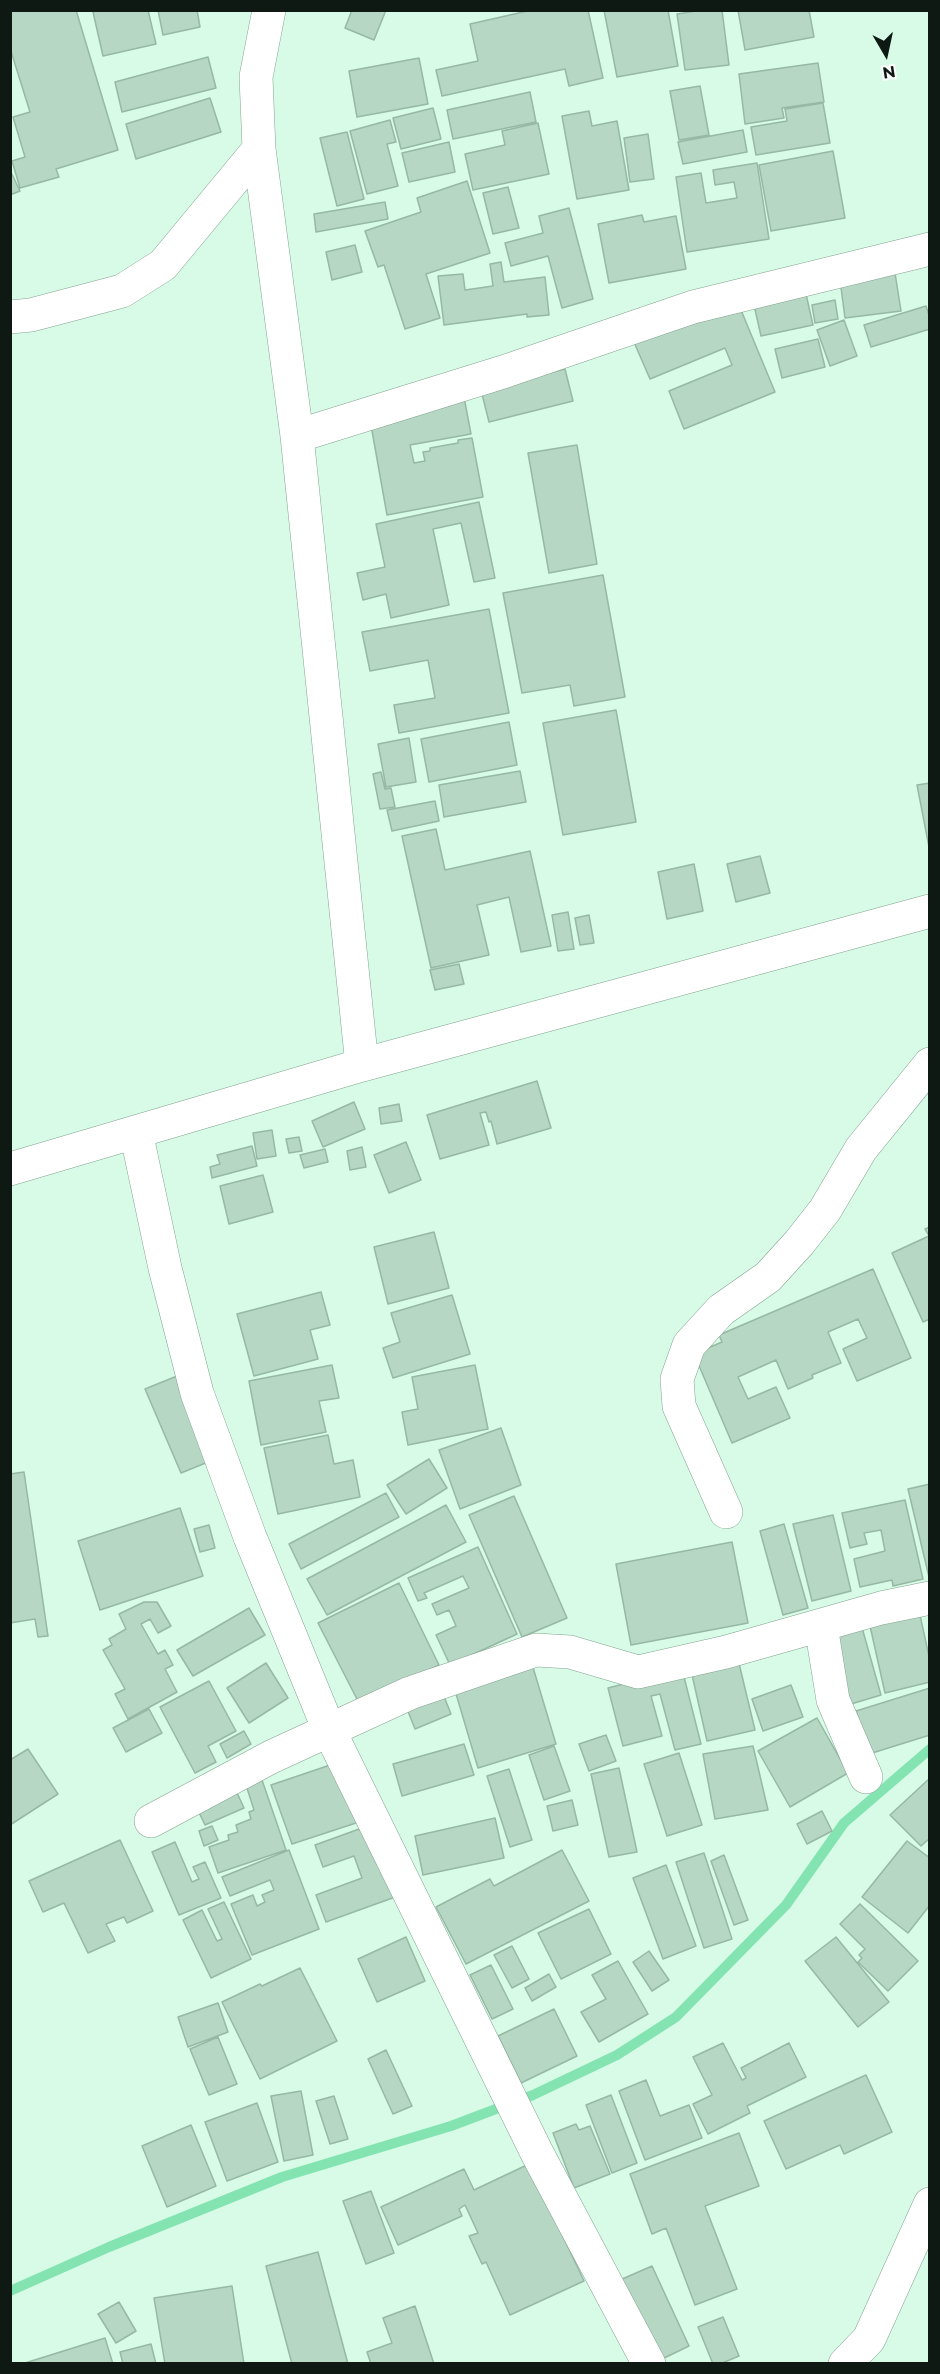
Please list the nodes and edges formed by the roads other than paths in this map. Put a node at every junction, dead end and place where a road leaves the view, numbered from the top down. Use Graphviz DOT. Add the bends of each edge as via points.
graph roads {
  1 [pos="269,10"];
  2 [pos="259,149"];
  3 [pos="930,249"];
  4 [pos="10,317"];
  5 [pos="297,436"];
  6 [pos="930,911"];
  7 [pos="930,1064"];
  8 [pos="362,1065"];
  9 [pos="136,1132"];
  10 [pos="10,1169"];
  11 [pos="726,1512"];
  12 [pos="930,1598"];
  13 [pos="822,1626"];
  14 [pos="329,1730"];
  15 [pos="866,1776"];
  16 [pos="151,1821"];
  17 [pos="930,2205"];
  18 [pos="649,2364"];
  19 [pos="845,2364"];
  1 -- 2 [label="street" via="256,77"];
  2 -- 4 [label="street" via="164,265 122,291"];
  2 -- 5 [label="street"];
  3 -- 5 [label="street" via="693,307"];
  5 -- 8 [label="street"];
  6 -- 8 [label="street"];
  7 -- 11 [label="street" via="861,1149 825,1210 799,1243 768,1277 721,1310 688,1344 677,1379 679,1406"];
  8 -- 9 [label="street"];
  9 -- 10 [label="street"];
  9 -- 14 [label="street" via="197,1393 250,1537"];
  12 -- 13 [label="street"];
  13 -- 14 [label="street" via="638,1672 570,1652 536,1650 410,1693"];
  13 -- 15 [label="street" via="833,1701"];
  14 -- 16 [label="street"];
  14 -- 18 [label="street" via="537,2153"];
  17 -- 19 [label="street" via="869,2339"];
}
